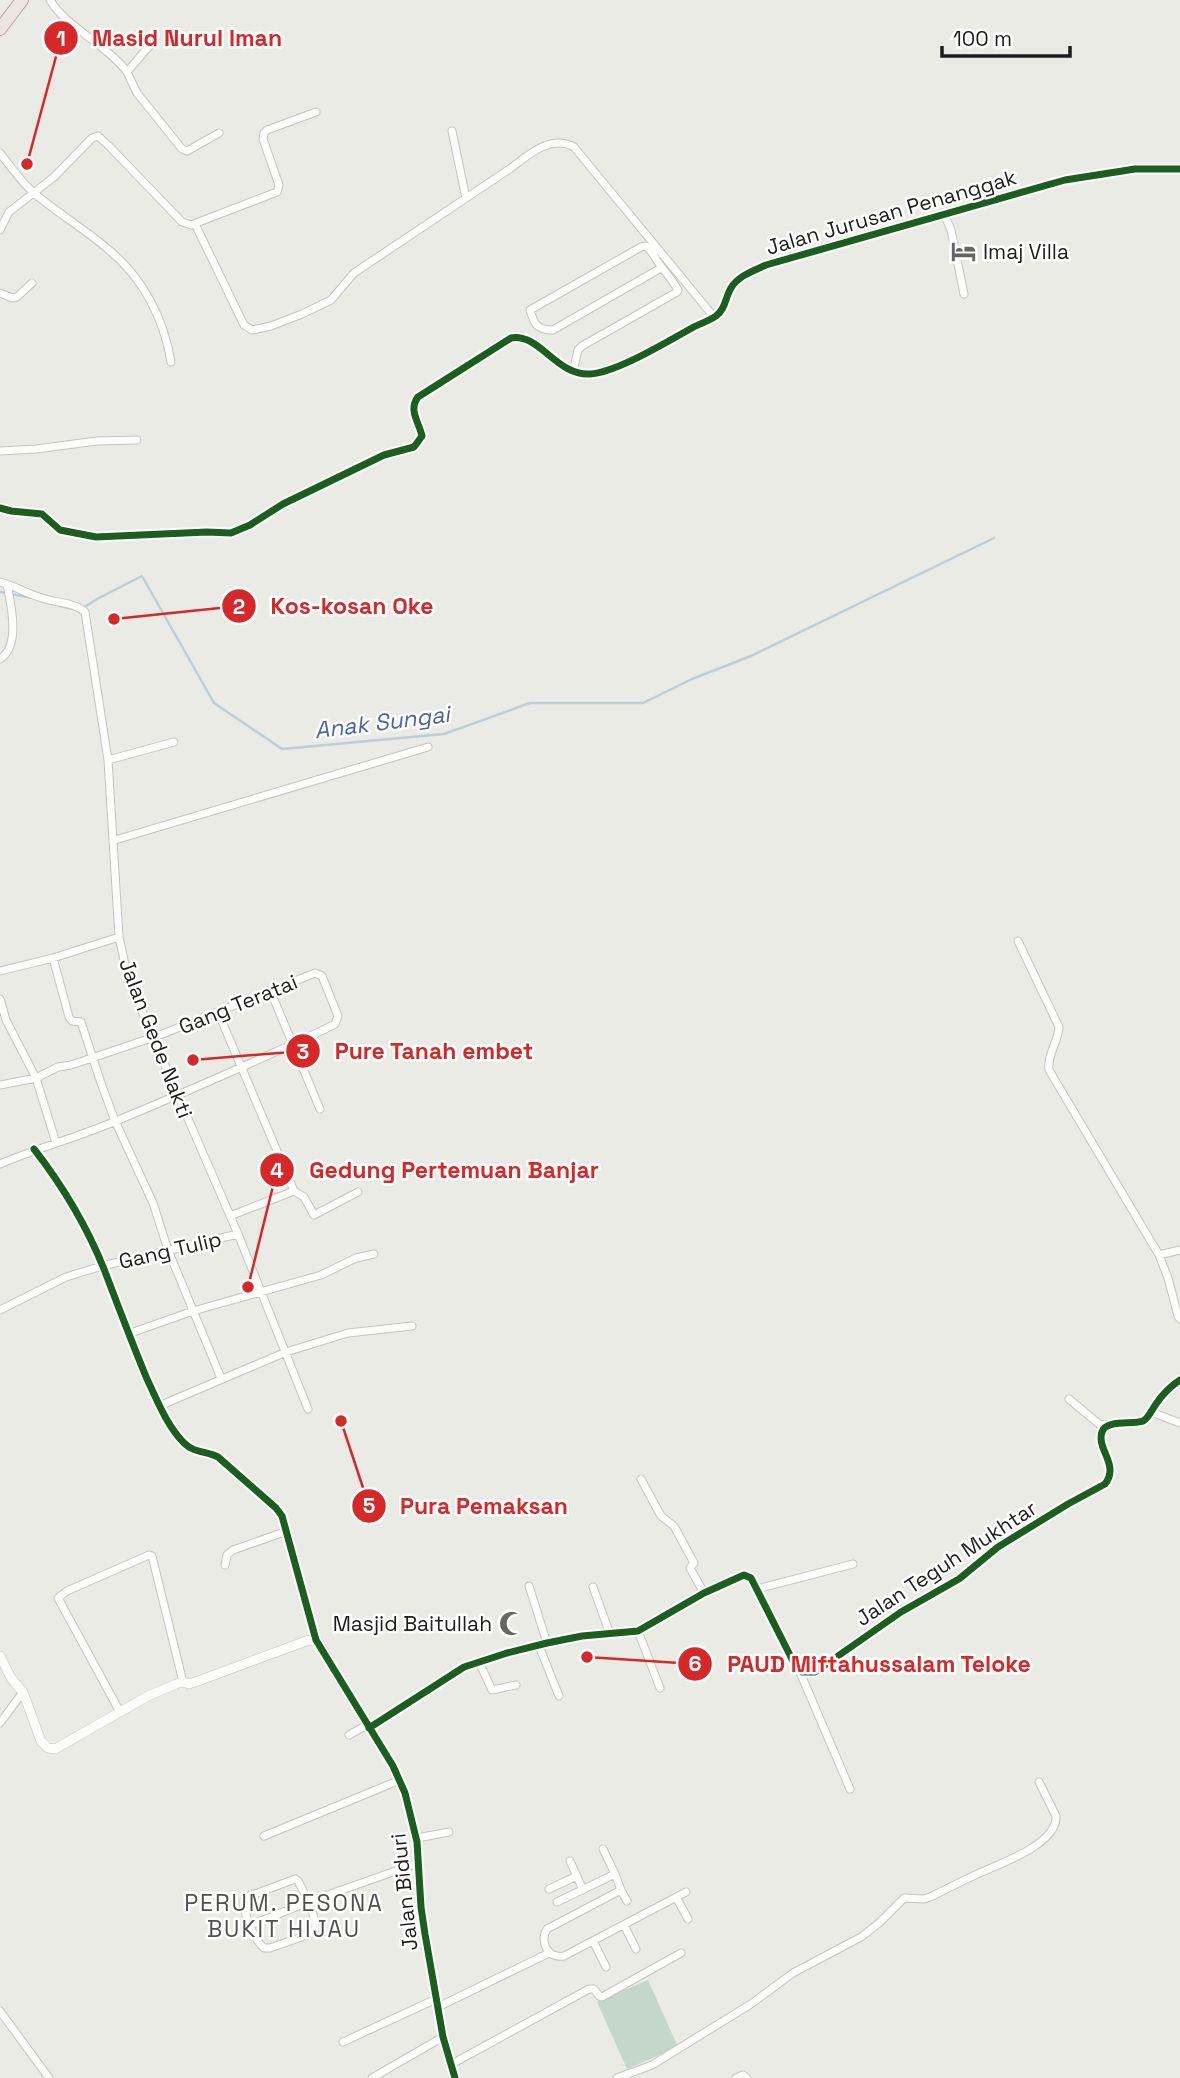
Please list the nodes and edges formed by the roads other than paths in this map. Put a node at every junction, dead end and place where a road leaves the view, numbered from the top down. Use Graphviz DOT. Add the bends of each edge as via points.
graph roads {
  1 [pos="22,0"];
  2 [pos="50,0"];
  3 [pos="0,29"];
  4 [pos="150,45"];
  5 [pos="127,72"];
  6 [pos="316,112"];
  7 [pos="452,131"];
  8 [pos="219,133"];
  9 [pos="0,153"];
  10 [pos="1180,169"];
  11 [pos="33,193"];
  12 [pos="466,198"];
  13 [pos="944,214"];
  14 [pos="195,224"];
  15 [pos="0,230"];
  16 [pos="661,268"];
  17 [pos="32,283"];
  18 [pos="0,293"];
  19 [pos="964,294"];
  20 [pos="714,317"];
  21 [pos="171,362"];
  22 [pos="573,372"];
  23 [pos="137,440"];
  24 [pos="0,451"];
  25 [pos="0,508"];
  26 [pos="6,588"];
  27 [pos="0,659"];
  28 [pos="174,742"];
  29 [pos="428,747"];
  30 [pos="108,760"];
  31 [pos="115,840"];
  32 [pos="119,937"];
  33 [pos="1018,941"];
  34 [pos="53,958"];
  35 [pos="0,971"];
  36 [pos="270,990"];
  37 [pos="0,999"];
  38 [pos="218,1012"];
  39 [pos="153,1038"];
  40 [pos="293,1044"];
  41 [pos="93,1057"];
  42 [pos="241,1068"];
  43 [pos="36,1078"];
  44 [pos="0,1085"];
  45 [pos="177,1094"];
  46 [pos="320,1109"];
  47 [pos="115,1121"];
  48 [pos="56,1143"];
  49 [pos="34,1149"];
  50 [pos="0,1164"];
  51 [pos="294,1191"];
  52 [pos="358,1192"];
  53 [pos="230,1216"];
  54 [pos="238,1234"];
  55 [pos="168,1250"];
  56 [pos="1180,1250"];
  57 [pos="373,1254"];
  58 [pos="1159,1255"];
  59 [pos="102,1266"];
  60 [pos="261,1292"];
  61 [pos="0,1310"];
  62 [pos="193,1311"];
  63 [pos="1180,1319"];
  64 [pos="412,1326"];
  65 [pos="128,1334"];
  66 [pos="286,1352"];
  67 [pos="220,1378"];
  68 [pos="1180,1380"];
  69 [pos="1069,1399"];
  70 [pos="159,1406"];
  71 [pos="308,1409"];
  72 [pos="1149,1415"];
  73 [pos="1180,1423"];
  74 [pos="1108,1425"];
  75 [pos="640,1479"];
  76 [pos="286,1531"];
  77 [pos="853,1564"];
  78 [pos="225,1565"];
  79 [pos="528,1586"];
  80 [pos="593,1587"];
  81 [pos="757,1589"];
  82 [pos="704,1593"];
  83 [pos="638,1631"];
  84 [pos="610,1634"];
  85 [pos="316,1640"];
  86 [pos="543,1644"];
  87 [pos="0,1656"];
  88 [pos="479,1662"];
  89 [pos="798,1669"];
  90 [pos="183,1682"];
  91 [pos="516,1685"];
  92 [pos="660,1688"];
  93 [pos="23,1692"];
  94 [pos="559,1696"];
  95 [pos="120,1712"];
  96 [pos="0,1723"];
  97 [pos="368,1727"];
  98 [pos="349,1735"];
  99 [pos="400,1780"];
  100 [pos="1039,1782"];
  101 [pos="850,1789"];
  102 [pos="449,1832"];
  103 [pos="264,1836"];
  104 [pos="417,1838"];
  105 [pos="603,1849"];
  106 [pos="570,1861"];
  107 [pos="418,1863"];
  108 [pos="615,1874"];
  109 [pos="577,1876"];
  110 [pos="549,1889"];
  111 [pos="621,1889"];
  112 [pos="583,1890"];
  113 [pos="686,1892"];
  114 [pos="676,1897"];
  115 [pos="627,1901"];
  116 [pos="308,1902"];
  117 [pos="557,1902"];
  118 [pos="688,1919"];
  119 [pos="251,1925"];
  120 [pos="624,1925"];
  121 [pos="593,1941"];
  122 [pos="636,1949"];
  123 [pos="549,1953"];
  124 [pos="681,1953"];
  125 [pos="606,1967"];
  126 [pos="437,2003"];
  127 [pos="0,2011"];
  128 [pos="443,2037"];
  129 [pos="342,2042"];
  130 [pos="450,2066"];
  131 [pos="49,2078"];
  132 [pos="372,2078"];
  133 [pos="455,2078"];
  134 [pos="617,2078"];
  135 [pos="736,2078"];
  136 [pos="747,2078"];
  1 -- 3 [label="highway"];
  2 -- 5 [label="street"];
  4 -- 5 [label="street"];
  5 -- 8 [label="street" via="137,93 182,149 187,151"];
  6 -- 14 [label="street" via="264,133 277,192"];
  7 -- 12 [label="street"];
  9 -- 11 [label="street"];
  10 -- 13 [label="street, Jalan Jurusan Penanggak" via="1135,169 1076,178"];
  11 -- 14 [label="street" via="98,136 182,222"];
  11 -- 15 [label="street" via="9,212"];
  11 -- 21 [label="street" via="110,250 137,281 157,313"];
  12 -- 14 [label="street" via="354,273 331,300 255,330 244,324"];
  12 -- 20 [label="street" via="537,148 570,145"];
  13 -- 19 [label="street"];
  13 -- 20 [label="street, Jalan Jurusan Penanggak" via="766,265 735,282"];
  16 -- 16 [label="street" via="553,330 534,323 530,310 641,247 653,252"];
  16 -- 22 [label="street" via="677,292 582,345"];
  17 -- 18 [label="street" via="17,298"];
  20 -- 22 [label="street" via="604,372"];
  22 -- 25 [label="street" via="526,339 511,338 418,397 413,409 422,436 414,447 384,455 231,533 96,537 60,530 42,514"];
  23 -- 24 [label="street"];
  26 -- 27 [label="street" via="12,645"];
  26 -- 30 [label="street, Jalan Gede Nakti" via="82,609"];
  28 -- 30 [label="street"];
  29 -- 31 [label="street"];
  30 -- 31 [label="street, Jalan Gede Nakti"];
  31 -- 32 [label="street, Jalan Gede Nakti"];
  32 -- 34 [label="street"];
  32 -- 39 [label="street, Jalan Gede Nakti" via="127,974"];
  33 -- 58 [label="street" via="1059,1027 1049,1070"];
  34 -- 35 [label="street"];
  34 -- 41 [label="street" via="69,1017 82,1022"];
  36 -- 38 [label="street, Gang Teratai"];
  36 -- 40 [label="street"];
  36 -- 40 [label="street, Gang Teratai" via="315,973 323,978 338,1016 335,1024"];
  37 -- 43 [label="street"];
  38 -- 39 [label="street, Gang Teratai"];
  38 -- 42 [label="street"];
  39 -- 41 [label="street, Gang Teratai"];
  39 -- 45 [label="street, Jalan Gede Nakti"];
  40 -- 42 [label="street"];
  40 -- 46 [label="street"];
  41 -- 43 [label="street, Gang Teratai"];
  41 -- 47 [label="street"];
  42 -- 45 [label="street"];
  42 -- 51 [label="street"];
  43 -- 44 [label="street, Gang Teratai"];
  43 -- 48 [label="street"];
  45 -- 47 [label="street"];
  45 -- 53 [label="street, Jalan Gede Nakti"];
  47 -- 48 [label="street"];
  47 -- 55 [label="street" via="153,1203"];
  48 -- 49 [label="street"];
  49 -- 50 [label="street"];
  49 -- 59 [label="street" via="72,1206"];
  51 -- 52 [label="street" via="304,1197 314,1215"];
  51 -- 53 [label="street"];
  53 -- 54 [label="street, Jalan Gede Nakti"];
  54 -- 55 [label="street, Gang Tulip"];
  54 -- 60 [label="street, Jalan Gede Nakti"];
  55 -- 59 [label="street, Gang Tulip"];
  55 -- 62 [label="street"];
  56 -- 58 [label="street"];
  57 -- 60 [label="street"];
  58 -- 63 [label="street"];
  59 -- 61 [label="street, Gang Tulip" via="66,1277"];
  59 -- 65 [label="street"];
  60 -- 62 [label="street"];
  60 -- 66 [label="street, Jalan Gede Nakti"];
  62 -- 65 [label="street"];
  62 -- 67 [label="street"];
  64 -- 66 [label="street" via="348,1333"];
  65 -- 70 [label="street"];
  66 -- 67 [label="street"];
  66 -- 71 [label="street, Jalan Gede Nakti"];
  67 -- 70 [label="street"];
  68 -- 72 [label="street"];
  69 -- 74 [label="street" via="1099,1424"];
  70 -- 76 [label="street" via="186,1445 218,1457 276,1508"];
  72 -- 73 [label="street"];
  72 -- 74 [label="street" via="1137,1422"];
  74 -- 89 [label="street, Jalan Teguh Mukhtar" via="1101,1433 1111,1471 1105,1484 998,1547 960,1579 901,1612 815,1672"];
  75 -- 82 [label="street" via="660,1516 674,1526"];
  76 -- 78 [label="street" via="233,1550"];
  76 -- 85 [label="street"];
  77 -- 81 [label="street"];
  79 -- 86 [label="street"];
  80 -- 84 [label="street"];
  81 -- 82 [label="street" via="744,1575"];
  81 -- 89 [label="street"];
  82 -- 83 [label="street"];
  83 -- 84 [label="street"];
  83 -- 92 [label="street"];
  84 -- 86 [label="street"];
  85 -- 90 [label="street" via="190,1684"];
  85 -- 97 [label="street, Jalan Biduri"];
  86 -- 88 [label="street"];
  86 -- 94 [label="street"];
  87 -- 93 [label="street"];
  88 -- 91 [label="street" via="492,1690"];
  88 -- 97 [label="street"];
  89 -- 101 [label="street"];
  90 -- 95 [label="street"];
  90 -- 95 [label="street" via="152,1556 66,1591 58,1598"];
  93 -- 95 [label="street" via="41,1741 48,1748 60,1747"];
  93 -- 96 [label="street"];
  97 -- 98 [label="street"];
  97 -- 99 [label="street, Jalan Biduri"];
  99 -- 103 [label="street"];
  99 -- 104 [label="street, Jalan Biduri"];
  100 -- 134 [label="street" via="1056,1816 1054,1827 1040,1842 930,1897 904,1898 861,1937 793,1973 652,2065"];
  102 -- 104 [label="street"];
  104 -- 107 [label="street, Jalan Biduri"];
  105 -- 108 [label="street"];
  106 -- 109 [label="street"];
  107 -- 116 [label="street"];
  107 -- 126 [label="street, Jalan Biduri"];
  108 -- 111 [label="street"];
  108 -- 112 [label="street"];
  109 -- 110 [label="street"];
  109 -- 112 [label="street"];
  111 -- 115 [label="street"];
  111 -- 123 [label="street" via="547,1929 543,1942"];
  112 -- 117 [label="street"];
  113 -- 114 [label="street"];
  114 -- 118 [label="street"];
  114 -- 120 [label="street"];
  116 -- 119 [label="street"];
  116 -- 119 [label="street" via="295,1879 247,1897 243,1906"];
  116 -- 119 [label="street" via="316,1926 310,1934 267,1948 260,1945"];
  120 -- 121 [label="street"];
  120 -- 122 [label="street"];
  121 -- 123 [label="street" via="564,1956"];
  121 -- 125 [label="street"];
  123 -- 126 [label="street"];
  124 -- 130 [label="street" via="602,1997 589,1989"];
  126 -- 128 [label="street, Jalan Biduri"];
  126 -- 129 [label="street"];
  127 -- 131 [label="street"];
  128 -- 130 [label="street, Jalan Biduri"];
  128 -- 132 [label="street"];
  130 -- 133 [label="street, Jalan Biduri"];
  135 -- 136 [label="street"];
}
